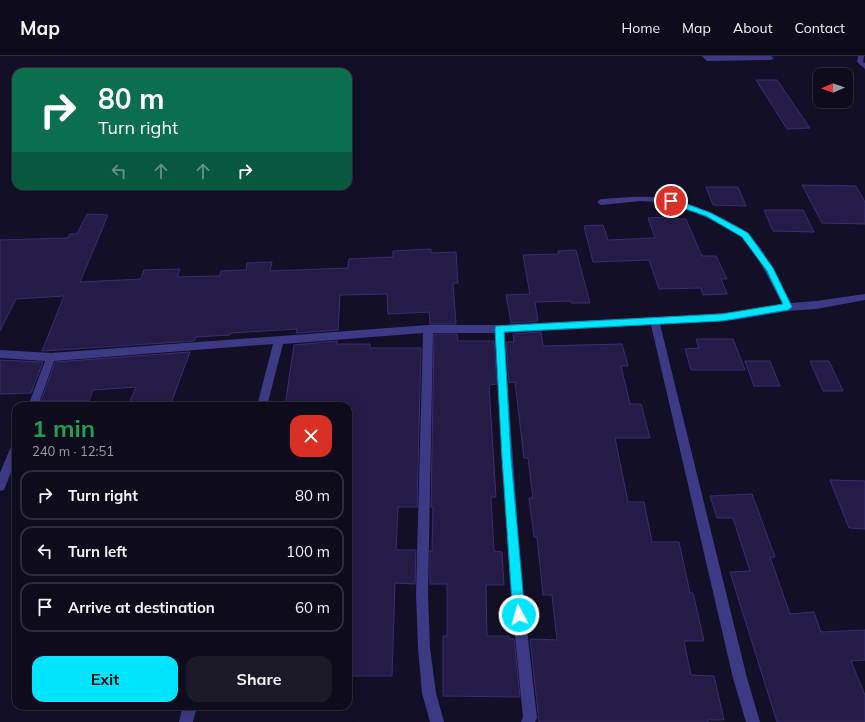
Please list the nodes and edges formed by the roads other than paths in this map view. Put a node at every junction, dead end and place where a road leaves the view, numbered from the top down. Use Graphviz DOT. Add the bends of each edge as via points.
graph roads {
  1 [pos="705,56"];
  2 [pos="770,56"];
  3 [pos="861,56"];
  4 [pos="865,67"];
  5 [pos="601,202"];
  6 [pos="865,298"];
  7 [pos="788,307"];
  8 [pos="655,321"];
  9 [pos="428,329"];
  10 [pos="499,329"];
  11 [pos="279,339"];
  12 [pos="0,354"];
  13 [pos="51,357"];
  14 [pos="34,402"];
  15 [pos="263,402"];
  16 [pos="12,457"];
  17 [pos="0,486"];
  18 [pos="189,710"];
  19 [pos="186,722"];
  20 [pos="437,722"];
  21 [pos="528,722"];
  22 [pos="753,722"];
  1 -- 2 [label="street" via="707,59 771,58"];
  3 -- 4 [label="street" via="860,62"];
  5 -- 7 [label="street" via="640,199 671,201 727,224 745,235 758,252"];
  6 -- 7 [label="street"];
  7 -- 8 [label="street" via="735,316"];
  8 -- 10 [label="street"];
  8 -- 22 [label="street" via="740,678"];
  9 -- 10 [label="street"];
  9 -- 11 [label="street"];
  9 -- 20 [label="street" via="422,594 429,693"];
  10 -- 21 [label="street" via="515,577 530,718"];
  11 -- 13 [label="street"];
  11 -- 15 [label="street"];
  12 -- 13 [label="street"];
  13 -- 14 [label="street"];
  16 -- 17 [label="street"];
  18 -- 19 [label="street"];
}
